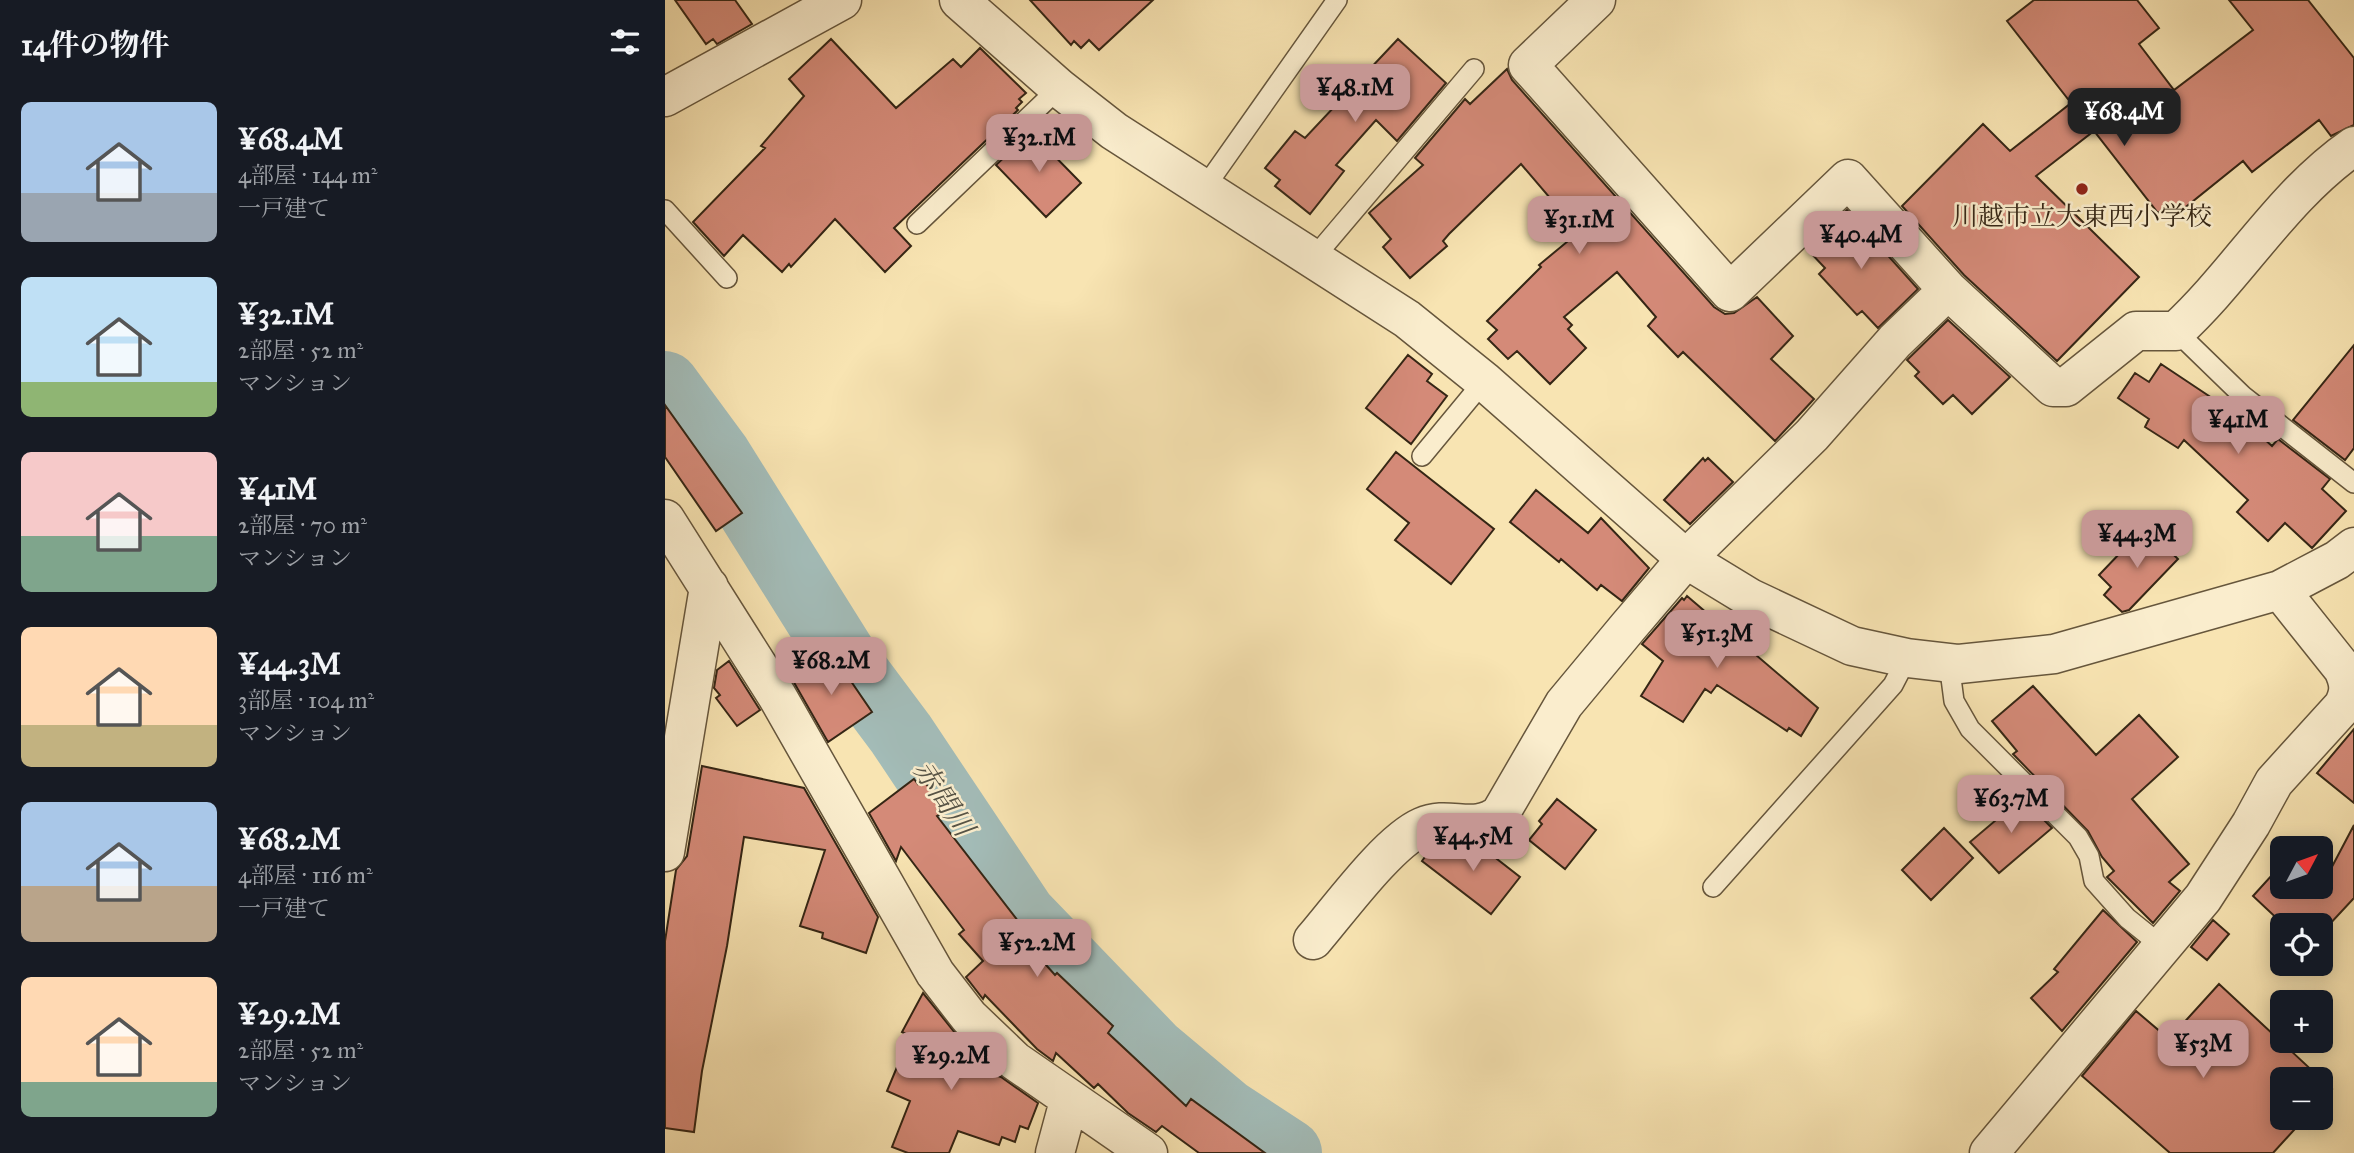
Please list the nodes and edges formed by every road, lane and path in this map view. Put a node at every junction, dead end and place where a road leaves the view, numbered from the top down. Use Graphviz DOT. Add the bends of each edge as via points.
graph roads {
  1 [pos="842,0"];
  2 [pos="959,0"];
  3 [pos="1337,0"];
  4 [pos="1596,0"];
  5 [pos="1474,69"];
  6 [pos="1059,88"];
  7 [pos="665,97"];
  8 [pos="2354,146"];
  9 [pos="1203,190"];
  10 [pos="665,210"];
  11 [pos="916,224"];
  12 [pos="1313,260"];
  13 [pos="727,278"];
  14 [pos="1948,290"];
  15 [pos="2176,331"];
  16 [pos="1484,381"];
  17 [pos="1422,456"];
  18 [pos="2354,483"];
  19 [pos="665,519"];
  20 [pos="2354,547"];
  21 [pos="1686,559"];
  22 [pos="709,586"];
  23 [pos="2280,590"];
  24 [pos="1907,658"];
  25 [pos="1949,663"];
  26 [pos="668,810"];
  27 [pos="665,852"];
  28 [pos="1713,887"];
  29 [pos="1313,940"];
  30 [pos="2162,947"];
  31 [pos="1069,1101"];
  32 [pos="1055,1153"];
  33 [pos="1148,1153"];
  34 [pos="1989,1153"];
  1 -- 7 [label="street"];
  2 -- 6 [label="street"];
  3 -- 9 [label="lane"];
  4 -- 14 [label="street" via="1528,65 1730,292 1848,179"];
  5 -- 12 [label="lane"];
  6 -- 9 [label="street"];
  6 -- 11 [label="lane"];
  8 -- 15 [label="street" via="2267,225 2200,309"];
  9 -- 12 [label="street"];
  10 -- 13 [label="lane"];
  12 -- 16 [label="street" via="1407,319"];
  14 -- 15 [label="street" via="2053,387 2066,387 2136,331"];
  14 -- 21 [label="street" via="1895,341 1812,435"];
  15 -- 18 [label="lane" via="2243,396"];
  16 -- 17 [label="lane"];
  16 -- 21 [label="street"];
  19 -- 22 [label="street"];
  20 -- 23 [label="street"];
  21 -- 24 [label="street" via="1802,624 1853,646"];
  21 -- 29 [label="street" via="1564,704 1500,814 1488,823 1439,821 1420,827 1390,851"];
  22 -- 26 [label="street"];
  22 -- 31 [label="street" via="820,767 935,973 969,1017 1006,1053"];
  23 -- 25 [label="street" via="2054,654"];
  23 -- 30 [label="street" via="2343,669 2349,694 2274,782 2203,898"];
  24 -- 25 [label="street"];
  24 -- 28 [label="lane" via="1893,685"];
  25 -- 30 [label="lane" via="1954,701 1970,729 2078,837 2089,856 2094,881 2127,918"];
  26 -- 27 [label="street"];
  30 -- 34 [label="street"];
  31 -- 32 [label="street"];
  31 -- 33 [label="street"];
}
